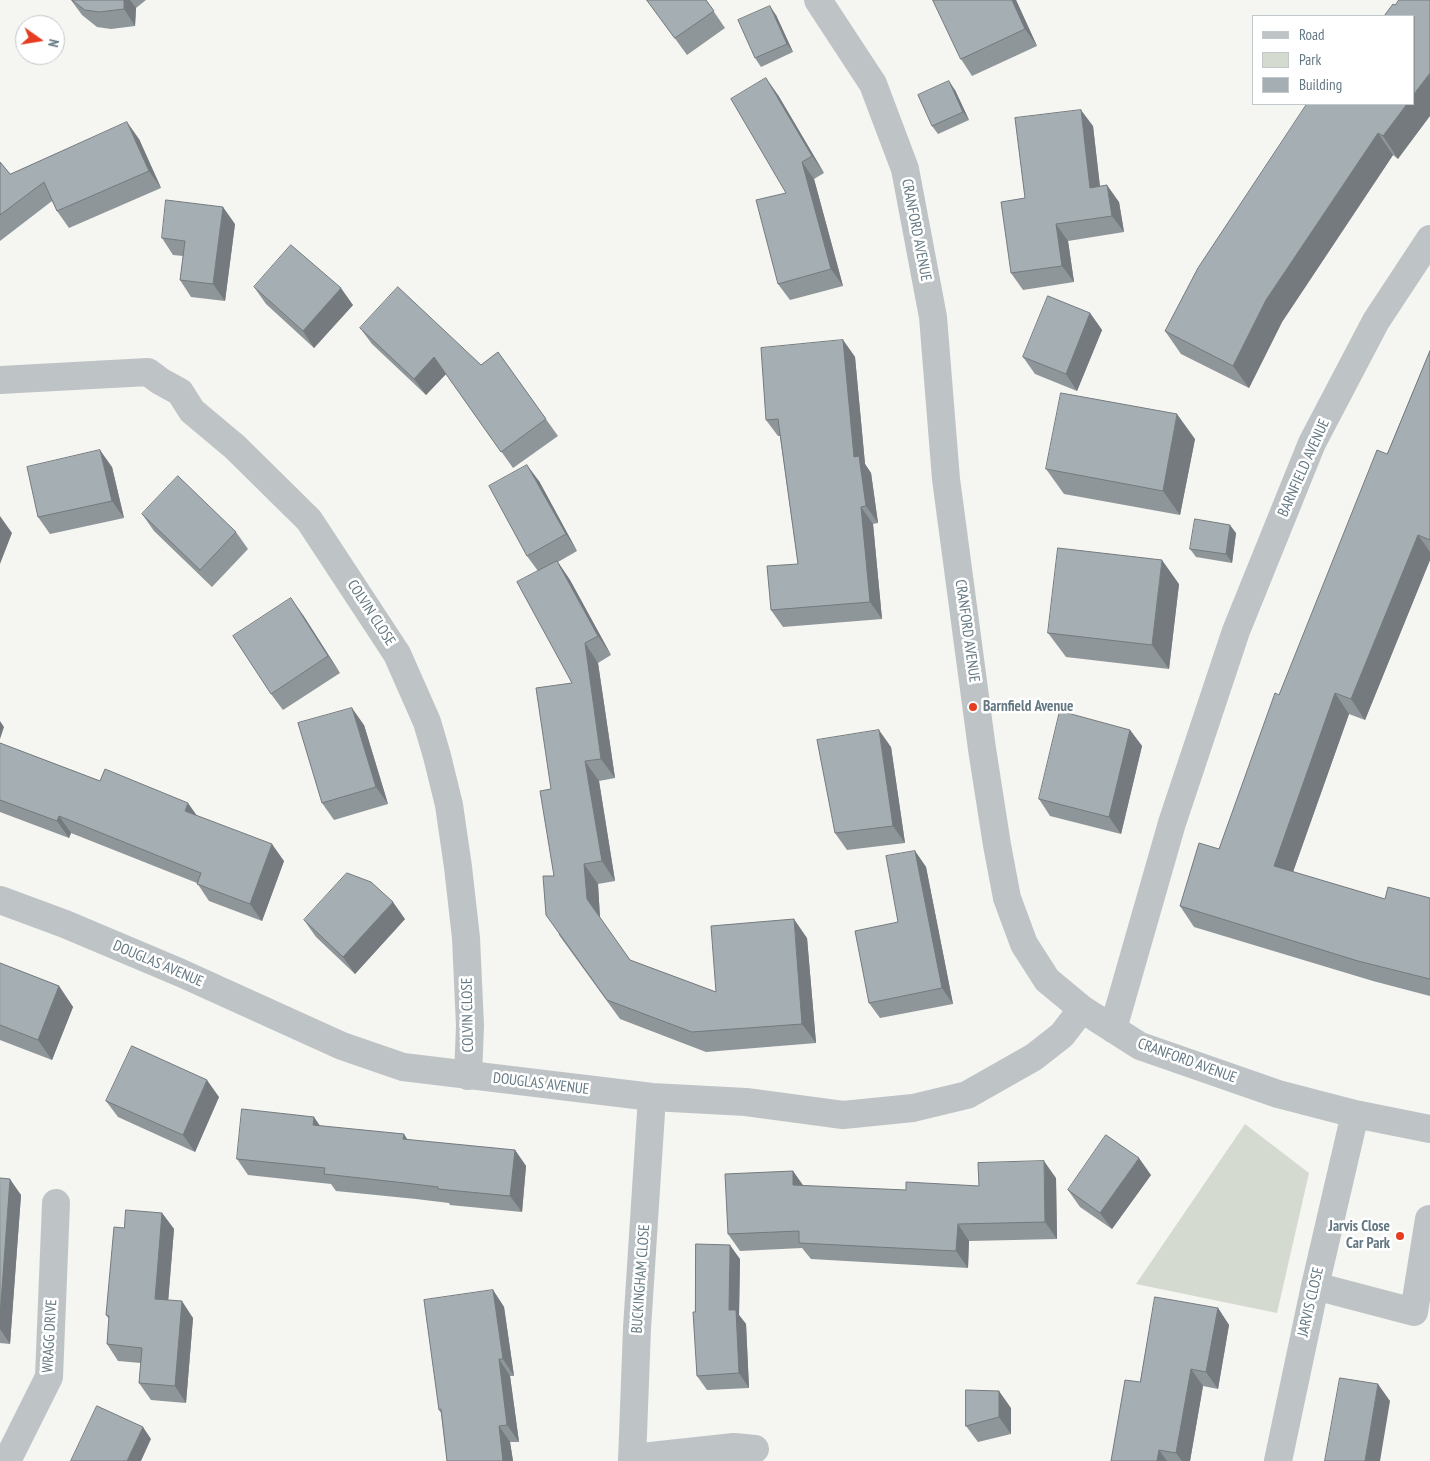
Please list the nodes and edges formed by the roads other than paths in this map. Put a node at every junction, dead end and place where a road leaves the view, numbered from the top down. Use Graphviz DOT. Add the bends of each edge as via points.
graph roads {
  1 [pos="818,0"];
  2 [pos="1430,239"];
  3 [pos="0,380"];
  4 [pos="0,900"];
  5 [pos="1082,1009"];
  6 [pos="1113,1029"];
  7 [pos="468,1076"];
  8 [pos="652,1097"];
  9 [pos="1355,1114"];
  10 [pos="1430,1129"];
  11 [pos="56,1203"];
  12 [pos="1429,1220"];
  13 [pos="1315,1286"];
  14 [pos="756,1449"];
  15 [pos="632,1460"];
  16 [pos="7,1461"];
  17 [pos="1278,1461"];
  1 -- 5 [label="street, CRANFORD AVENUE" via="873,84 904,169 933,317 946,479 982,749 1008,898 1024,944 1047,980"];
  2 -- 6 [label="street, BARNFIELD AVENUE" via="1376,321 1312,443 1236,631 1172,823"];
  3 -- 7 [label="street, COLVIN CLOSE" via="148,372 180,392 192,412 234,447 309,520 397,654 437,756 449,806 466,938 470,1026"];
  4 -- 7 [label="street, DOUGLAS AVENUE" via="181,973 342,1046 403,1068"];
  5 -- 6 [label="street, CRANFORD AVENUE"];
  5 -- 8 [label="street, DOUGLAS AVENUE" via="1062,1035 1034,1057 967,1095 913,1108 843,1115 746,1102"];
  6 -- 9 [label="street, CRANFORD AVENUE" via="1140,1046 1278,1094"];
  7 -- 8 [label="street, DOUGLAS AVENUE"];
  8 -- 15 [label="street, BUCKINGHAM CLOSE"];
  9 -- 10 [label="street, CRANFORD AVENUE"];
  9 -- 13 [label="street, JARVIS CLOSE"];
  11 -- 16 [label="street, WRAGG DRIVE" via="49,1377"];
  12 -- 13 [label="street" via="1414,1312"];
  13 -- 17 [label="street, JARVIS CLOSE"];
  14 -- 15 [label="street" via="734,1447"];
}
